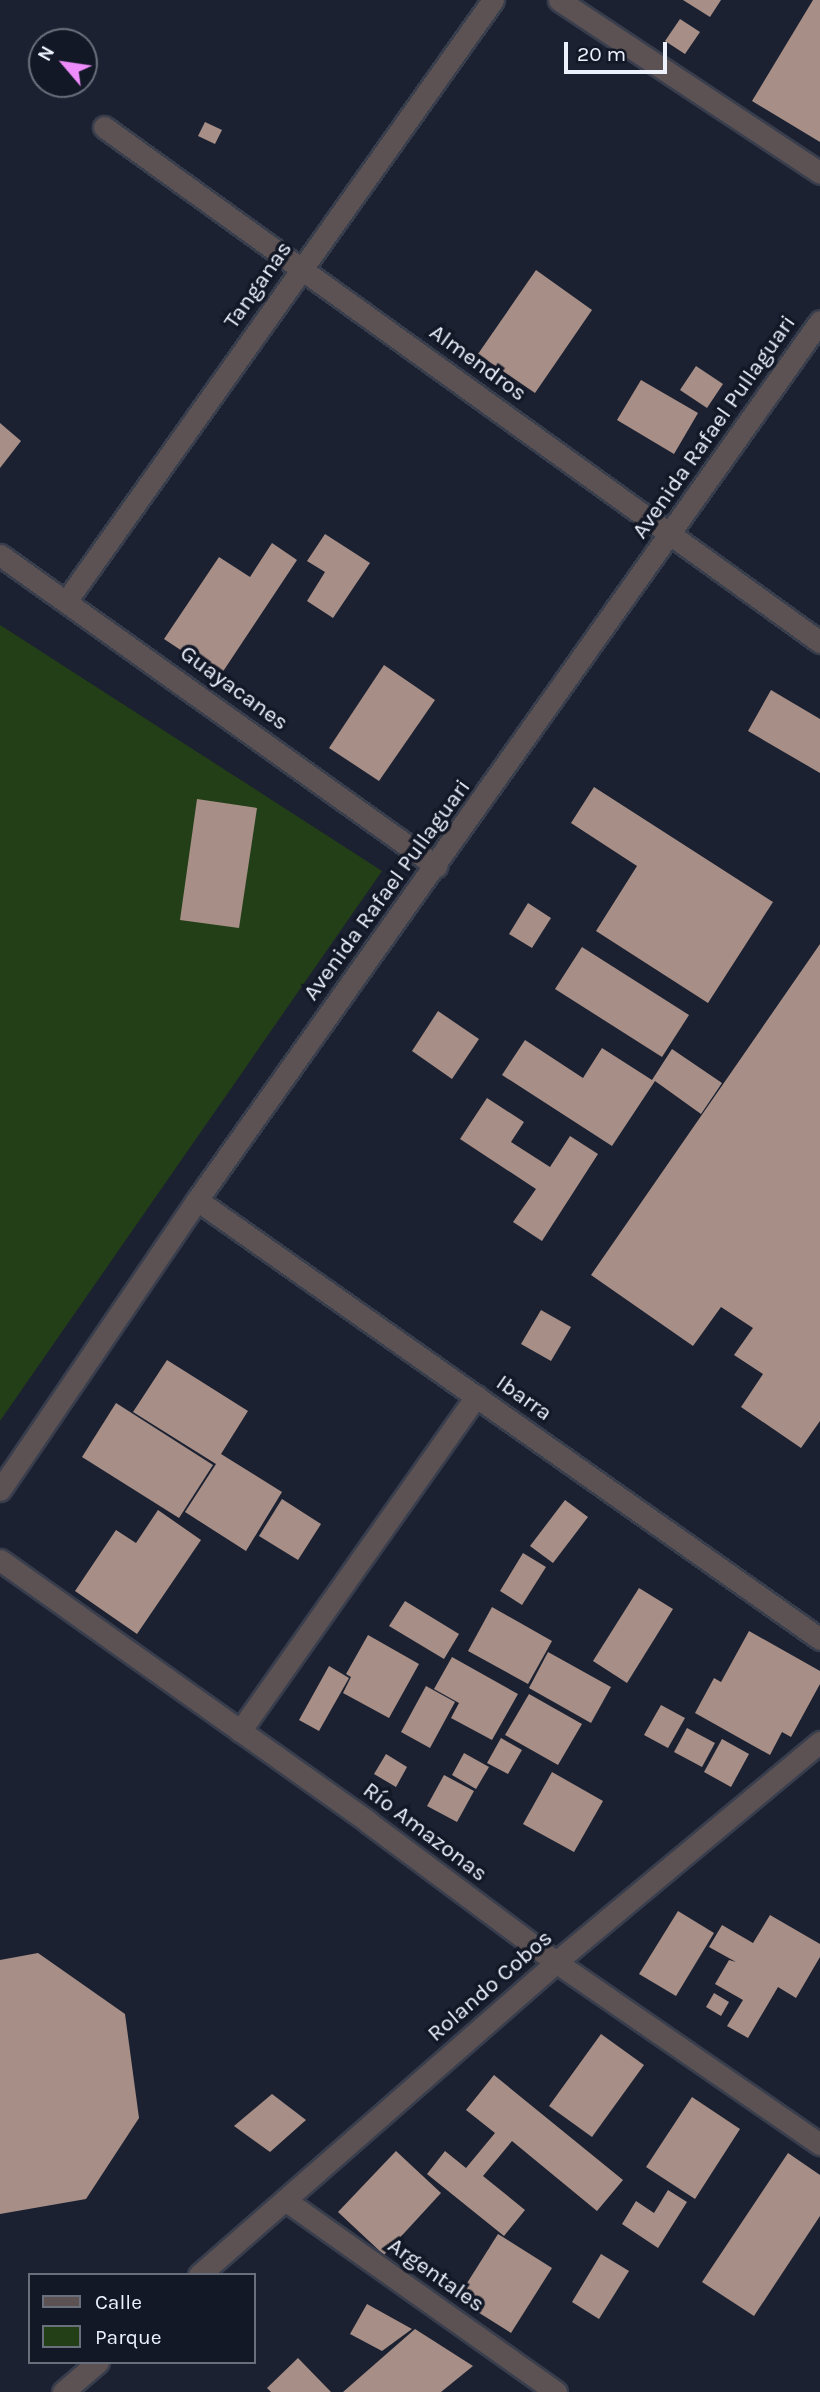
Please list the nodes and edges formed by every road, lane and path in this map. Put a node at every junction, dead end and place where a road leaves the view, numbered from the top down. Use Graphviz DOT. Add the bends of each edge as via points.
graph roads {
  1 [pos="492,0"];
  2 [pos="559,0"];
  3 [pos="104,127"];
  4 [pos="820,173"];
  5 [pos="303,268"];
  6 [pos="820,321"];
  7 [pos="671,536"];
  8 [pos="0,555"];
  9 [pos="67,600"];
  10 [pos="820,642"];
  11 [pos="436,866"];
  12 [pos="197,1200"];
  13 [pos="476,1396"];
  14 [pos="0,1490"];
  15 [pos="0,1560"];
  16 [pos="820,1639"];
  17 [pos="240,1731"];
  18 [pos="820,1742"];
  19 [pos="556,1962"];
  20 [pos="820,2144"];
  21 [pos="285,2200"];
  22 [pos="201,2273"];
  23 [pos="96,2364"];
  24 [pos="63,2392"];
  25 [pos="556,2392"];
  1 -- 5 [label="street, Tanganas"];
  2 -- 4 [label="street"];
  3 -- 5 [label="street, Almendros"];
  5 -- 7 [label="street, Almendros"];
  5 -- 9 [label="street, Tanganas"];
  6 -- 7 [label="street, Avenida Rafael Pullaguari"];
  7 -- 10 [label="street, Almendros"];
  7 -- 11 [label="street, Avenida Rafael Pullaguari"];
  8 -- 9 [label="street, Guayacanes"];
  9 -- 11 [label="street, Guayacanes"];
  11 -- 12 [label="street, Avenida Rafael Pullaguari"];
  12 -- 13 [label="street, Ibarra"];
  12 -- 14 [label="street, Avenida Rafael Pullaguari"];
  13 -- 16 [label="street, Ibarra"];
  13 -- 17 [label="street"];
  15 -- 17 [label="street, Río Amazonas"];
  17 -- 19 [label="street, Río Amazonas"];
  18 -- 19 [label="street, Rolando Cobos"];
  19 -- 20 [label="street, Río Amazonas"];
  19 -- 21 [label="street, Rolando Cobos"];
  21 -- 22 [label="street, Rolando Cobos"];
  21 -- 25 [label="street, Argentales"];
  23 -- 24 [label="street"];
}
